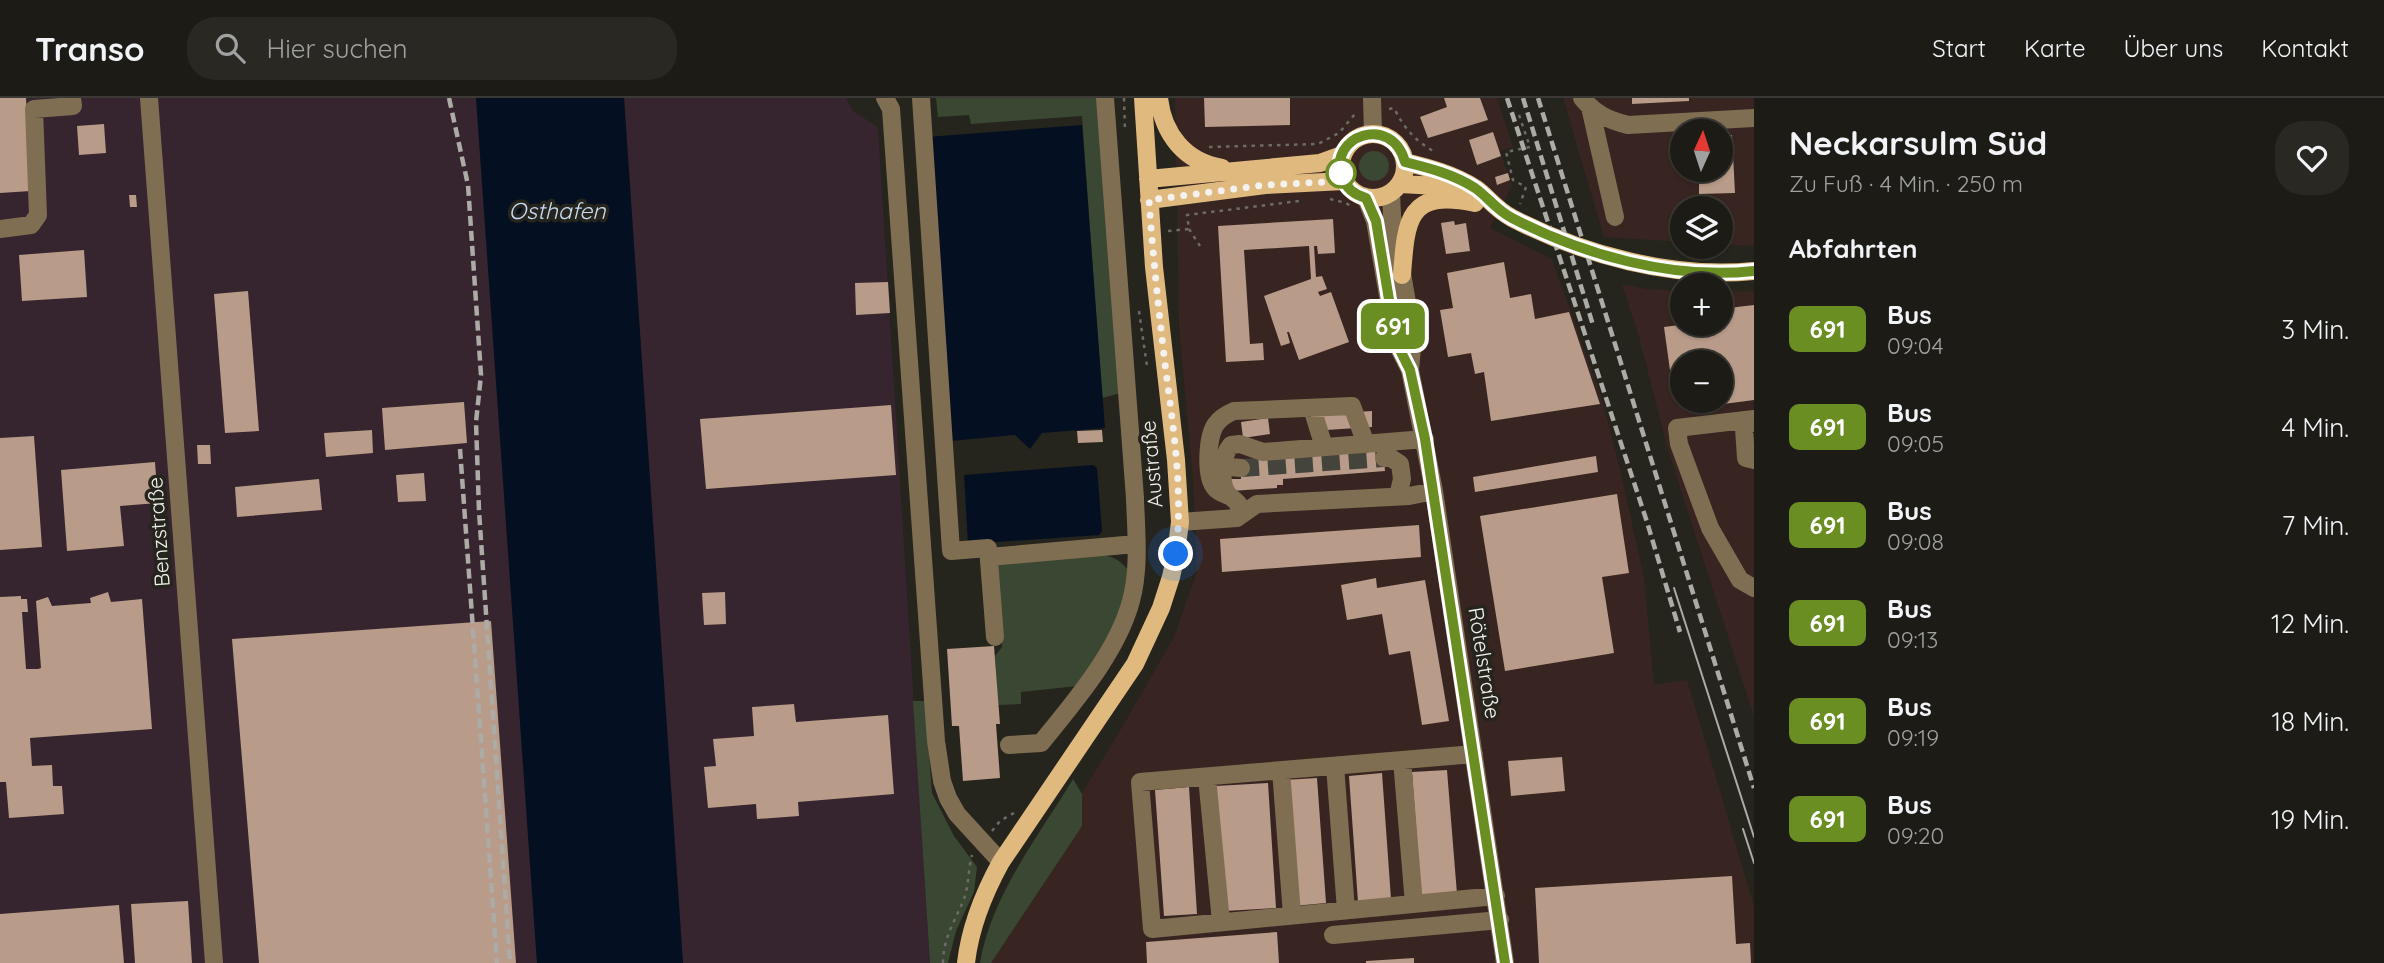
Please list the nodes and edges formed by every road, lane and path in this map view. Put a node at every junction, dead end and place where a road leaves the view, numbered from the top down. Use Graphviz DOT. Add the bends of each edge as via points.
graph roads {
  1 [pos="72,98"];
  2 [pos="149,98"];
  3 [pos="885,98"];
  4 [pos="921,98"];
  5 [pos="1105,98"];
  6 [pos="1143,98"];
  7 [pos="1159,98"];
  8 [pos="1372,98"];
  9 [pos="1586,103"];
  10 [pos="1519,115"];
  11 [pos="1754,118"];
  12 [pos="1373,134"];
  13 [pos="1342,155"];
  14 [pos="1405,162"];
  15 [pos="1232,171"];
  16 [pos="1148,179"];
  17 [pos="1344,181"];
  18 [pos="1395,189"];
  19 [pos="1366,198"];
  20 [pos="1149,200"];
  21 [pos="1475,203"];
  22 [pos="1519,205"];
  23 [pos="1494,207"];
  24 [pos="1615,217"];
  25 [pos="0,229"];
  26 [pos="1189,229"];
  27 [pos="1200,246"];
  28 [pos="1754,271"];
  29 [pos="1402,275"];
  30 [pos="1410,370"];
  31 [pos="1326,407"];
  32 [pos="1754,420"];
  33 [pos="1425,439"];
  34 [pos="1345,445"];
  35 [pos="1384,458"];
  36 [pos="1754,460"];
  37 [pos="1434,491"];
  38 [pos="1229,496"];
  39 [pos="1398,496"];
  40 [pos="1237,518"];
  41 [pos="1180,522"];
  42 [pos="1136,544"];
  43 [pos="989,557"];
  44 [pos="1754,587"];
  45 [pos="995,637"];
  46 [pos="1009,745"];
  47 [pos="1475,754"];
  48 [pos="1402,760"];
  49 [pos="1335,766"];
  50 [pos="1281,770"];
  51 [pos="1207,777"];
  52 [pos="982,842"];
  53 [pos="1001,862"];
  54 [pos="1496,896"];
  55 [pos="1414,904"];
  56 [pos="1346,910"];
  57 [pos="1292,915"];
  58 [pos="1500,920"];
  59 [pos="1221,922"];
  60 [pos="1333,935"];
  61 [pos="214,963"];
  62 [pos="943,963"];
  63 [pos="966,963"];
  64 [pos="1505,963"];
  1 -- 25 [label="street" via="73,106 34,109 38,215 31,225"];
  2 -- 61 [label="street, Benzstraße"];
  3 -- 52 [label="street" via="891,109 936,741 948,799"];
  4 -- 43 [label="street" via="951,551 988,548"];
  5 -- 42 [label="street"];
  6 -- 16 [label="main road, Austraße"];
  7 -- 15 [label="main road" via="1173,142 1191,157"];
  8 -- 12 [label="street"];
  9 -- 11 [label="street" via="1607,120 1628,125"];
  9 -- 24 [label="street"];
  10 -- 22 [label="path" via="1530,146 1506,152 1513,180 1526,187"];
  12 -- 13 [label="main road" via="1351,142"];
  12 -- 14 [label="main road" via="1398,145"];
  13 -- 15 [label="main road" via="1320,163"];
  13 -- 17 [label="main road"];
  14 -- 18 [label="main road" via="1404,177"];
  14 -- 23 [label="main road" via="1459,179"];
  15 -- 16 [label="main road"];
  16 -- 20 [label="main road, Austraße"];
  17 -- 19 [label="main road"];
  17 -- 20 [label="main road" via="1265,185"];
  18 -- 19 [label="main road"];
  18 -- 21 [label="main road" via="1438,186"];
  18 -- 29 [label="street, Rötelstraße"];
  19 -- 30 [label="street, Rötelstraße" via="1376,221 1396,342"];
  20 -- 41 [label="main road, Austraße"];
  21 -- 23 [label="main road"];
  21 -- 29 [label="main road" via="1432,201 1415,211 1405,233"];
  23 -- 28 [label="main road" via="1547,235 1642,264 1680,271"];
  26 -- 27 [label="path"];
  29 -- 30 [label="street, Rötelstraße" via="1413,337"];
  30 -- 33 [label="street, Rötelstraße"];
  31 -- 34 [label="street"];
  31 -- 34 [label="street" via="1352,406"];
  31 -- 38 [label="street" via="1234,411 1216,424 1210,436 1209,475 1215,489"];
  32 -- 36 [label="street" via="1744,428 1746,458"];
  32 -- 44 [label="street" via="1677,428 1710,528 1740,580"];
  33 -- 34 [label="street"];
  33 -- 37 [label="street, Rötelstraße"];
  34 -- 38 [label="street" via="1263,452 1234,444 1226,451 1232,465 1224,484"];
  35 -- 39 [label="street" via="1400,464"];
  37 -- 39 [label="street"];
  37 -- 47 [label="street, Rötelstraße"];
  38 -- 40 [label="street" via="1240,506"];
  39 -- 40 [label="street" via="1260,504"];
  40 -- 41 [label="street"];
  41 -- 53 [label="main road, Austraße" via="1171,577 1135,664"];
  42 -- 43 [label="street"];
  42 -- 46 [label="street" via="1132,600 1115,641 1041,743"];
  43 -- 45 [label="street"];
  47 -- 48 [label="street"];
  47 -- 54 [label="street, Rötelstraße"];
  48 -- 49 [label="street"];
  48 -- 55 [label="street"];
  49 -- 50 [label="street"];
  49 -- 56 [label="street"];
  50 -- 51 [label="street"];
  50 -- 57 [label="street"];
  51 -- 59 [label="street"];
  51 -- 59 [label="street" via="1140,782 1152,929"];
  52 -- 53 [label="street"];
  52 -- 62 [label="path" via="971,856 968,883 948,932"];
  53 -- 63 [label="main road, Austraße" via="986,888"];
  54 -- 55 [label="street"];
  54 -- 58 [label="street, Rötelstraße"];
  55 -- 56 [label="street"];
  56 -- 57 [label="street"];
  57 -- 59 [label="street"];
  58 -- 60 [label="street"];
  58 -- 64 [label="street, Rötelstraße"];
}
